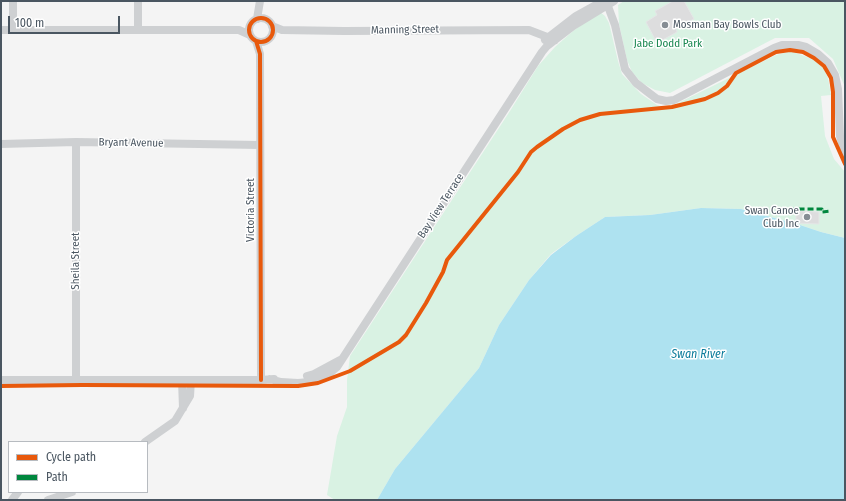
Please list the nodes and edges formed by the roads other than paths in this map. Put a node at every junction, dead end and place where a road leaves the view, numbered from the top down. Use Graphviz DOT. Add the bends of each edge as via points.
graph roads {
  1 [pos="13,1"];
  2 [pos="138,1"];
  3 [pos="260,3"];
  4 [pos="605,3"];
  5 [pos="254,21"];
  6 [pos="269,23"];
  7 [pos="1,30"];
  8 [pos="13,30"];
  9 [pos="138,30"];
  10 [pos="239,30"];
  11 [pos="282,30"];
  12 [pos="253,38"];
  13 [pos="268,38"];
  14 [pos="549,40"];
  15 [pos="260,54"];
  16 [pos="76,142"];
  17 [pos="1,144"];
  18 [pos="260,145"];
  19 [pos="845,153"];
  20 [pos="1,380"];
  21 [pos="76,380"];
  22 [pos="186,380"];
  23 [pos="261,380"];
  24 [pos="146,441"];
  25 [pos="69,493"];
  26 [pos="48,500"];
  1 -- 8 [label="street"];
  2 -- 9 [label="street"];
  3 -- 5 [label="street"];
  3 -- 6 [label="street"];
  4 -- 14 [label="street, Bay View Terrace"];
  4 -- 19 [label="street" via="615,25 625,69 657,99 674,100 782,45 798,45 818,54 828,63 835,75 840,136"];
  5 -- 6 [label="street" via="264,19"];
  5 -- 10 [label="street"];
  5 -- 12 [label="street" via="249,27"];
  6 -- 11 [label="street, Manning Street"];
  6 -- 13 [label="street" via="272,33"];
  7 -- 8 [label="street"];
  8 -- 9 [label="street"];
  9 -- 10 [label="street"];
  10 -- 12 [label="street"];
  11 -- 13 [label="street, Manning Street"];
  11 -- 14 [label="street, Manning Street" via="529,30"];
  12 -- 13 [label="street"];
  12 -- 15 [label="street, Victoria Street"];
  13 -- 15 [label="street, Victoria Street"];
  14 -- 23 [label="street, Bay View Terrace" via="340,360 309,382"];
  15 -- 18 [label="street, Victoria Street"];
  16 -- 17 [label="street, Bryant Avenue"];
  16 -- 18 [label="street, Bryant Avenue"];
  16 -- 21 [label="street, Sheila Street"];
  18 -- 23 [label="street, Victoria Street"];
  20 -- 21 [label="street, Bay View Terrace"];
  21 -- 22 [label="street, Bay View Terrace"];
  22 -- 23 [label="street, Bay View Terrace"];
  22 -- 24 [label="street" via="190,396 183,409 175,421"];
  25 -- 26 [label="street"];
}
